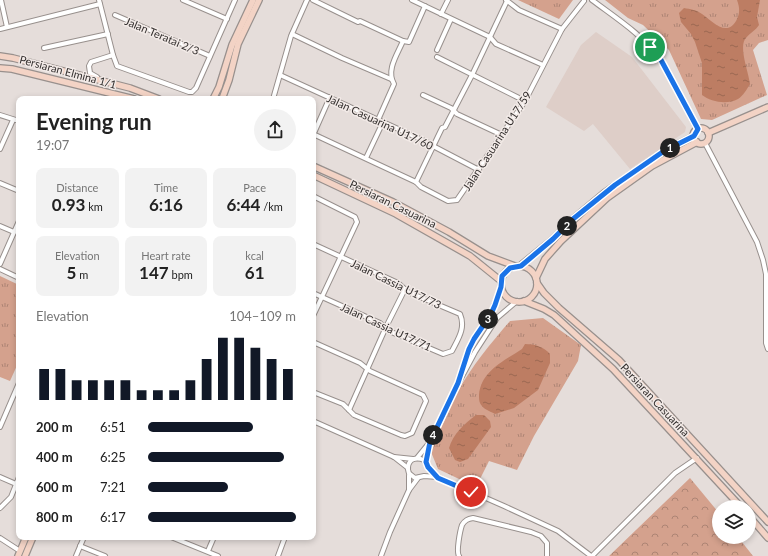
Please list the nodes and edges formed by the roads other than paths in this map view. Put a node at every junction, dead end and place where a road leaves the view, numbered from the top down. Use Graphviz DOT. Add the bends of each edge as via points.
graph roads {
  1 [pos="1,0"];
  2 [pos="183,0"];
  3 [pos="235,0"];
  4 [pos="253,0"];
  5 [pos="259,0"];
  6 [pos="307,0"];
  7 [pos="313,0"];
  8 [pos="412,0"];
  9 [pos="448,0"];
  10 [pos="506,0"];
  11 [pos="583,0"];
  12 [pos="591,0"];
  13 [pos="99,2"];
  14 [pos="425,6"];
  15 [pos="442,14"];
  16 [pos="114,15"];
  17 [pos="451,18"];
  18 [pos="227,19"];
  19 [pos="7,27"];
  20 [pos="0,29"];
  21 [pos="562,29"];
  22 [pos="108,34"];
  23 [pos="292,34"];
  24 [pos="490,37"];
  25 [pos="403,41"];
  26 [pos="44,48"];
  27 [pos="437,50"];
  28 [pos="113,55"];
  29 [pos="0,56"];
  30 [pos="210,56"];
  31 [pos="437,57"];
  32 [pos="543,65"];
  33 [pos="0,68"];
  34 [pos="280,75"];
  35 [pos="472,75"];
  36 [pos="391,79"];
  37 [pos="130,88"];
  38 [pos="423,95"];
  39 [pos="122,96"];
  40 [pos="151,96"];
  41 [pos="215,96"];
  42 [pos="223,96"];
  43 [pos="274,96"];
  44 [pos="330,98"];
  45 [pos="525,101"];
  46 [pos="768,107"];
  47 [pos="453,110"];
  48 [pos="0,115"];
  49 [pos="14,120"];
  50 [pos="378,120"];
  51 [pos="383,122"];
  52 [pos="316,127"];
  53 [pos="698,129"];
  54 [pos="708,133"];
  55 [pos="316,134"];
  56 [pos="502,135"];
  57 [pos="694,136"];
  58 [pos="697,142"];
  59 [pos="705,143"];
  60 [pos="433,146"];
  61 [pos="0,149"];
  62 [pos="366,158"];
  63 [pos="316,167"];
  64 [pos="479,170"];
  65 [pos="316,176"];
  66 [pos="416,182"];
  67 [pos="0,183"];
  68 [pos="16,190"];
  69 [pos="316,197"];
  70 [pos="0,226"];
  71 [pos="16,228"];
  72 [pos="14,232"];
  73 [pos="316,245"];
  74 [pos="340,257"];
  75 [pos="0,264"];
  76 [pos="518,266"];
  77 [pos="0,269"];
  78 [pos="16,277"];
  79 [pos="537,280"];
  80 [pos="501,284"];
  81 [pos="405,289"];
  82 [pos="316,294"];
  83 [pos="321,297"];
  84 [pos="524,301"];
  85 [pos="517,302"];
  86 [pos="316,309"];
  87 [pos="386,328"];
  88 [pos="462,330"];
  89 [pos="316,343"];
  90 [pos="768,349"];
  91 [pos="367,368"];
  92 [pos="458,383"];
  93 [pos="16,390"];
  94 [pos="316,393"];
  95 [pos="349,410"];
  96 [pos="316,422"];
  97 [pos="0,427"];
  98 [pos="430,442"];
  99 [pos="394,458"];
  100 [pos="697,458"];
  101 [pos="415,459"];
  102 [pos="427,465"];
  103 [pos="408,468"];
  104 [pos="410,474"];
  105 [pos="424,476"];
  106 [pos="0,477"];
  107 [pos="418,478"];
  108 [pos="438,478"];
  109 [pos="16,484"];
  110 [pos="409,490"];
  111 [pos="736,500"];
  112 [pos="0,508"];
  113 [pos="768,522"];
  114 [pos="756,524"];
  115 [pos="0,538"];
  116 [pos="768,538"];
  117 [pos="25,540"];
  118 [pos="31,540"];
  119 [pos="32,540"];
  120 [pos="83,540"];
  121 [pos="179,540"];
  122 [pos="213,540"];
  123 [pos="284,540"];
  124 [pos="80,546"];
  125 [pos="208,551"];
  126 [pos="20,554"];
  127 [pos="25,556"];
  128 [pos="76,556"];
  129 [pos="105,556"];
  130 [pos="218,556"];
  131 [pos="278,556"];
  132 [pos="381,556"];
  133 [pos="459,556"];
  134 [pos="547,556"];
  135 [pos="592,556"];
  1 -- 19 [label="street"];
  2 -- 18 [label="street"];
  3 -- 18 [label="street"];
  4 -- 41 [label="street" via="232,45"];
  5 -- 42 [label="street" via="238,44"];
  6 -- 23 [label="street"];
  7 -- 25 [label="street"];
  8 -- 14 [label="street"];
  9 -- 15 [label="street"];
  10 -- 21 [label="street" via="519,10"];
  10 -- 24 [label="street"];
  11 -- 12 [label="street"];
  11 -- 21 [label="street, Jalan Casuarina U17/59"];
  12 -- 53 [label="street" via="656,53"];
  13 -- 19 [label="street"];
  13 -- 22 [label="street"];
  14 -- 15 [label="street"];
  14 -- 25 [label="street" via="409,42"];
  15 -- 17 [label="street"];
  16 -- 30 [label="street, Jalan Teratai 2/3"];
  17 -- 24 [label="street"];
  17 -- 27 [label="street"];
  18 -- 30 [label="street"];
  19 -- 20 [label="street"];
  21 -- 32 [label="street, Jalan Casuarina U17/59"];
  22 -- 26 [label="street"];
  22 -- 28 [label="street"];
  23 -- 34 [label="street"];
  23 -- 36 [label="street"];
  24 -- 32 [label="street" via="496,44"];
  24 -- 35 [label="street"];
  25 -- 36 [label="street" via="390,71"];
  28 -- 30 [label="street" via="117,66 192,92"];
  28 -- 37 [label="street" via="91,62 90,73"];
  29 -- 37 [label="street, Persiaran Elmina 1/1"];
  31 -- 35 [label="street"];
  32 -- 45 [label="street, Jalan Casuarina U17/59"];
  33 -- 39 [label="street, Persiaran Elmina 1/1"];
  34 -- 43 [label="street"];
  34 -- 44 [label="street, Jalan Casuarina U17/60"];
  35 -- 45 [label="street"];
  35 -- 47 [label="street"];
  36 -- 50 [label="street" via="394,84"];
  37 -- 40 [label="street, Persiaran Elmina 1/1"];
  38 -- 47 [label="street"];
  44 -- 50 [label="street, Jalan Casuarina U17/60"];
  44 -- 52 [label="street"];
  45 -- 56 [label="street, Jalan Casuarina U17/59"];
  46 -- 54 [label="street"];
  47 -- 56 [label="street"];
  47 -- 60 [label="street"];
  48 -- 49 [label="street"];
  49 -- 61 [label="street"];
  50 -- 51 [label="street, Jalan Casuarina U17/60"];
  51 -- 60 [label="street, Jalan Casuarina U17/60"];
  51 -- 62 [label="street"];
  53 -- 54 [label="street" via="705,129"];
  53 -- 57 [label="street"];
  54 -- 59 [label="street" via="709,138"];
  55 -- 62 [label="street, Jalan Casuarina U17/59"];
  56 -- 64 [label="street, Jalan Casuarina U17/59"];
  57 -- 58 [label="street"];
  57 -- 76 [label="street" via="664,151 615,185"];
  58 -- 59 [label="street"];
  58 -- 79 [label="street" via="652,166 607,198 582,220 545,260"];
  59 -- 90 [label="street" via="757,242 763,260 766,274"];
  60 -- 64 [label="street, Jalan Casuarina U17/60"];
  60 -- 66 [label="street"];
  62 -- 66 [label="street, Jalan Casuarina U17/59"];
  63 -- 76 [label="street, Persiaran Casuarina" via="393,202 488,256"];
  64 -- 66 [label="street, Jalan Casuarina U17/59" via="461,197 454,202 421,187"];
  65 -- 80 [label="street, Persiaran Casuarina" via="396,214 470,256"];
  67 -- 68 [label="street"];
  69 -- 74 [label="street" via="355,216 357,222"];
  70 -- 72 [label="street"];
  71 -- 72 [label="street"];
  72 -- 75 [label="street"];
  73 -- 74 [label="street, Jalan Cassia U17/73"];
  74 -- 81 [label="street, Jalan Cassia U17/73" via="398,283"];
  74 -- 83 [label="street"];
  76 -- 79 [label="street" via="530,270"];
  76 -- 80 [label="street" via="505,271"];
  77 -- 78 [label="street"];
  79 -- 84 [label="street" via="537,288 532,296"];
  79 -- 113 [label="street, Persiaran Casuarina" via="544,293 559,308 619,360"];
  80 -- 85 [label="street" via="507,297"];
  80 -- 92 [label="street" via="491,314 469,349"];
  81 -- 87 [label="street"];
  81 -- 88 [label="street, Jalan Cassia U17/73" via="460,314"];
  82 -- 83 [label="street, Jalan Cassia U17/71"];
  83 -- 86 [label="street"];
  83 -- 87 [label="street, Jalan Cassia U17/71"];
  84 -- 85 [label="street"];
  84 -- 100 [label="street, Persiaran Casuarina" via="554,316 607,364"];
  85 -- 92 [label="street" via="497,318"];
  87 -- 88 [label="street, Jalan Cassia U17/71" via="443,354 452,351"];
  87 -- 91 [label="street"];
  89 -- 91 [label="street"];
  91 -- 95 [label="street"];
  91 -- 95 [label="street" via="423,395 426,401 422,411 412,433 405,436 354,415"];
  92 -- 98 [label="street"];
  93 -- 97 [label="street"];
  94 -- 95 [label="street" via="343,404"];
  96 -- 99 [label="street"];
  98 -- 101 [label="street"];
  98 -- 102 [label="street"];
  99 -- 101 [label="street"];
  99 -- 103 [label="street"];
  100 -- 111 [label="street, Persiaran Casuarina"];
  100 -- 135 [label="street" via="675,473"];
  101 -- 102 [label="street" via="421,459"];
  101 -- 103 [label="street" via="409,463"];
  102 -- 105 [label="street"];
  102 -- 108 [label="street"];
  103 -- 104 [label="street"];
  104 -- 107 [label="street"];
  104 -- 110 [label="street"];
  105 -- 107 [label="street"];
  105 -- 108 [label="street"];
  106 -- 109 [label="street"];
  107 -- 110 [label="street"];
  108 -- 135 [label="street" via="558,531"];
  109 -- 112 [label="street" via="11,497"];
  110 -- 132 [label="street"];
  114 -- 116 [label="street"];
  115 -- 126 [label="street"];
  117 -- 126 [label="street"];
  118 -- 126 [label="street"];
  119 -- 127 [label="street"];
  120 -- 124 [label="street"];
  121 -- 125 [label="street"];
  122 -- 125 [label="street"];
  123 -- 131 [label="street"];
  124 -- 128 [label="street"];
  124 -- 129 [label="street"];
  125 -- 130 [label="street"];
  133 -- 134 [label="street" via="457,551 462,525 466,520 473,518 541,536 547,543"];
}
